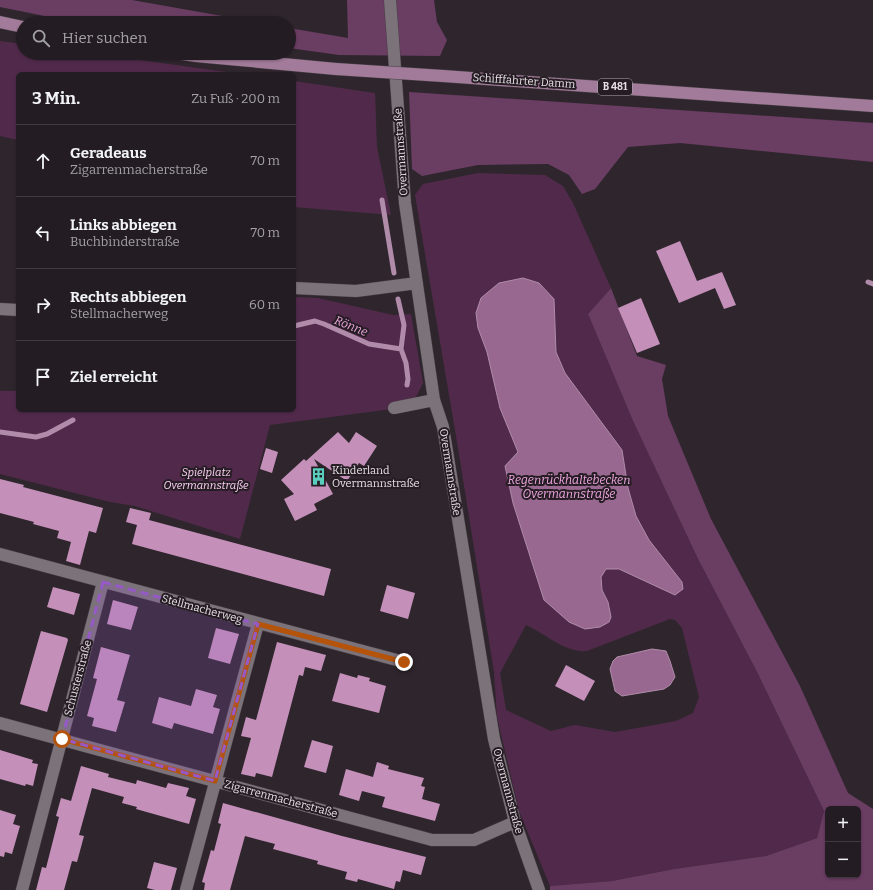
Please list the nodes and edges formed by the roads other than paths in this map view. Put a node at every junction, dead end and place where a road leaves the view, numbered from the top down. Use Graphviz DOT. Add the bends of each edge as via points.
graph roads {
  1 [pos="390,0"];
  2 [pos="0,22"];
  3 [pos="16,25"];
  4 [pos="239,60"];
  5 [pos="873,106"];
  6 [pos="417,283"];
  7 [pos="296,288"];
  8 [pos="0,309"];
  9 [pos="16,310"];
  10 [pos="434,400"];
  11 [pos="394,408"];
  12 [pos="0,554"];
  13 [pos="103,582"];
  14 [pos="258,624"];
  15 [pos="404,662"];
  16 [pos="0,723"];
  17 [pos="62,739"];
  18 [pos="215,781"];
  19 [pos="515,822"];
  20 [pos="22,890"];
  21 [pos="186,890"];
  22 [pos="539,890"];
  1 -- 6 [label="street, Overmannstraße" via="405,202"];
  2 -- 3 [label="main road"];
  4 -- 5 [label="main road, Schifffahrter Damm / B 481, bridge"];
  6 -- 7 [label="street" via="356,291"];
  6 -- 10 [label="street, Overmannstraße"];
  8 -- 9 [label="street"];
  10 -- 11 [label="street"];
  10 -- 19 [label="street, Overmannstraße" via="443,427 494,739"];
  12 -- 13 [label="street, Stellmacherweg"];
  13 -- 14 [label="street, Stellmacherweg"];
  13 -- 17 [label="street, Schusterstraße"];
  14 -- 15 [label="street, Stellmacherweg"];
  14 -- 18 [label="street"];
  16 -- 17 [label="street, Zigarrenmacherstraße"];
  17 -- 18 [label="street, Zigarrenmacherstraße"];
  17 -- 20 [label="street, Schusterstraße"];
  18 -- 19 [label="street, Zigarrenmacherstraße" via="432,840 474,840"];
  18 -- 21 [label="street"];
  19 -- 22 [label="street, Overmannstraße"];
}
